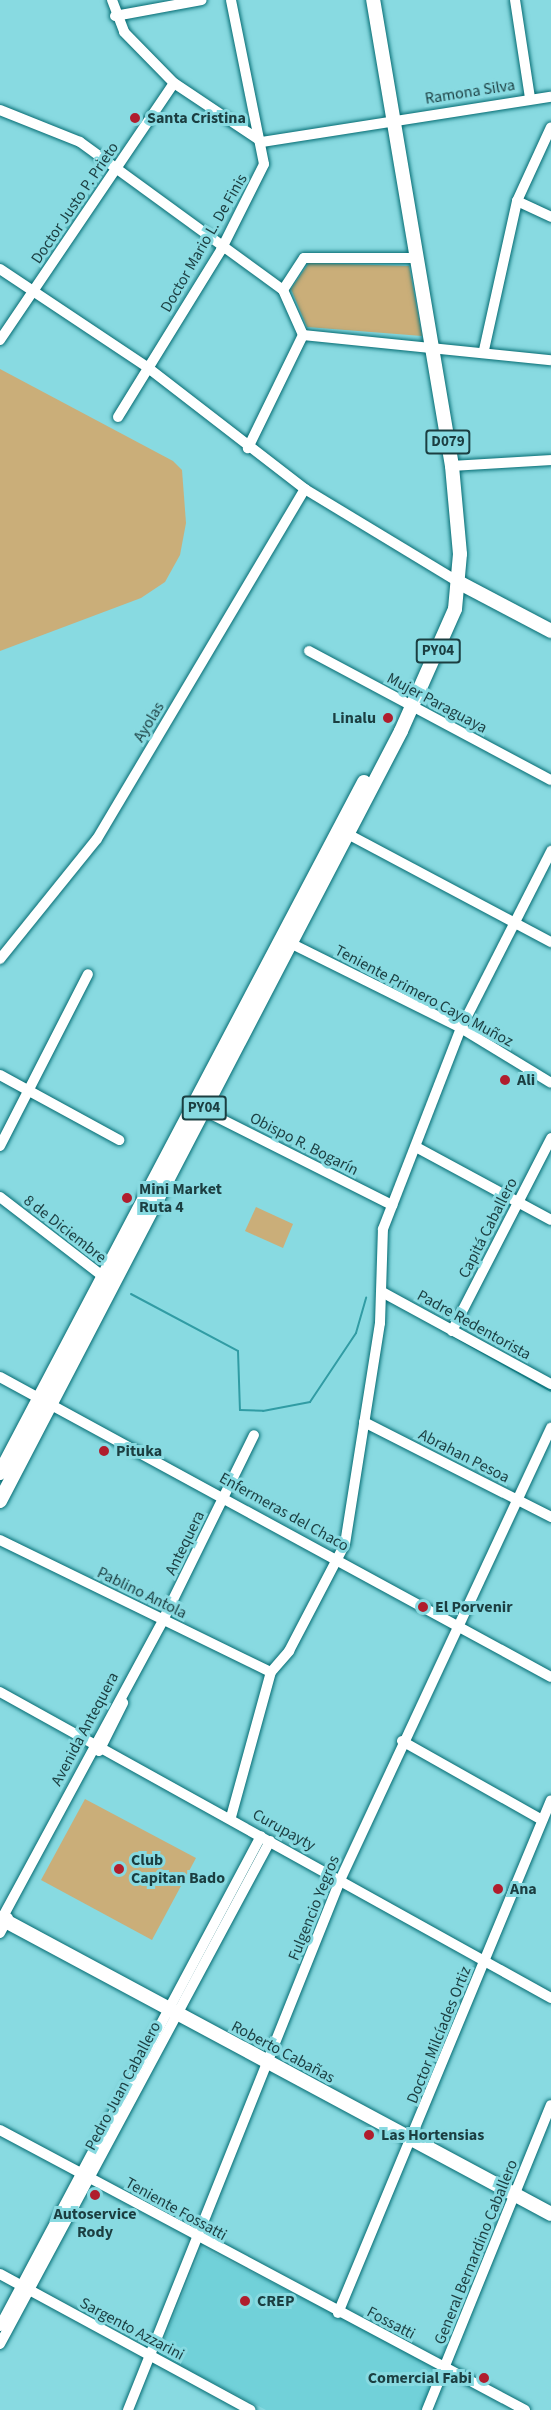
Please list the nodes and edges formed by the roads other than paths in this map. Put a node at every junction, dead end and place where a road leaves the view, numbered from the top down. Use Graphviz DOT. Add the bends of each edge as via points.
graph roads {
  1 [pos="112,0"];
  2 [pos="202,0"];
  3 [pos="231,0"];
  4 [pos="373,0"];
  5 [pos="515,0"];
  6 [pos="115,16"];
  7 [pos="174,83"];
  8 [pos="551,97"];
  9 [pos="530,98"];
  10 [pos="0,110"];
  11 [pos="394,119"];
  12 [pos="551,127"];
  13 [pos="262,142"];
  14 [pos="116,172"];
  15 [pos="517,201"];
  16 [pos="551,217"];
  17 [pos="221,250"];
  18 [pos="418,258"];
  19 [pos="0,269"];
  20 [pos="34,290"];
  21 [pos="283,290"];
  22 [pos="303,335"];
  23 [pos="0,340"];
  24 [pos="434,345"];
  25 [pos="484,350"];
  26 [pos="551,360"];
  27 [pos="147,367"];
  28 [pos="118,417"];
  29 [pos="248,448"];
  30 [pos="551,460"];
  31 [pos="452,466"];
  32 [pos="305,489"];
  33 [pos="460,584"];
  34 [pos="551,631"];
  35 [pos="309,651"];
  36 [pos="409,710"];
  37 [pos="551,780"];
  38 [pos="341,830"];
  39 [pos="551,851"];
  40 [pos="513,920"];
  41 [pos="286,940"];
  42 [pos="551,942"];
  43 [pos="0,959"];
  44 [pos="88,974"];
  45 [pos="461,1028"];
  46 [pos="0,1076"];
  47 [pos="551,1083"];
  48 [pos="28,1091"];
  49 [pos="203,1110"];
  50 [pos="551,1138"];
  51 [pos="119,1140"];
  52 [pos="0,1146"];
  53 [pos="416,1147"];
  54 [pos="0,1197"];
  55 [pos="518,1202"];
  56 [pos="392,1205"];
  57 [pos="551,1220"];
  58 [pos="107,1280"];
  59 [pos="382,1292"];
  60 [pos="452,1331"];
  61 [pos="0,1377"];
  62 [pos="551,1384"];
  63 [pos="43,1400"];
  64 [pos="364,1422"];
  65 [pos="551,1427"];
  66 [pos="254,1435"];
  67 [pos="0,1473"];
  68 [pos="225,1497"];
  69 [pos="520,1500"];
  70 [pos="0,1501"];
  71 [pos="551,1517"];
  72 [pos="0,1540"];
  73 [pos="340,1559"];
  74 [pos="163,1620"];
  75 [pos="457,1625"];
  76 [pos="137,1660"];
  77 [pos="271,1672"];
  78 [pos="551,1677"];
  79 [pos="0,1692"];
  80 [pos="402,1741"];
  81 [pos="98,1745"];
  82 [pos="551,1800"];
  83 [pos="231,1817"];
  84 [pos="542,1820"];
  85 [pos="266,1838"];
  86 [pos="341,1878"];
  87 [pos="1,1923"];
  88 [pos="485,1962"];
  89 [pos="551,1998"];
  90 [pos="174,2013"];
  91 [pos="270,2063"];
  92 [pos="551,2105"];
  93 [pos="0,2130"];
  94 [pos="413,2140"];
  95 [pos="87,2176"];
  96 [pos="515,2195"];
  97 [pos="551,2214"];
  98 [pos="197,2238"];
  99 [pos="0,2274"];
  100 [pos="25,2288"];
  101 [pos="339,2313"];
  102 [pos="0,2326"];
  103 [pos="0,2343"];
  104 [pos="151,2355"];
  105 [pos="446,2369"];
  106 [pos="129,2410"];
  107 [pos="250,2410"];
  108 [pos="427,2410"];
  109 [pos="525,2410"];
  1 -- 6 [label="street"];
  2 -- 6 [label="street"];
  3 -- 13 [label="street, Doctor Mario L. De Finis"];
  4 -- 11 [label="main road, D079"];
  5 -- 9 [label="street"];
  6 -- 7 [label="street"];
  7 -- 13 [label="street"];
  7 -- 14 [label="street, Doctor Justo P. Prieto"];
  8 -- 9 [label="street, Ramona Silva"];
  9 -- 11 [label="street, Ramona Silva"];
  10 -- 14 [label="street" via="80,142"];
  11 -- 13 [label="street, Ramona Silva"];
  11 -- 18 [label="main road, D079"];
  12 -- 15 [label="street"];
  13 -- 17 [label="street, Doctor Mario L. De Finis" via="261,176"];
  14 -- 17 [label="street"];
  14 -- 20 [label="street, Doctor Justo P. Prieto"];
  15 -- 16 [label="street"];
  15 -- 25 [label="street"];
  17 -- 21 [label="street"];
  17 -- 27 [label="street, Doctor Mario L. De Finis"];
  18 -- 21 [label="street" via="304,258"];
  18 -- 24 [label="main road, D079"];
  19 -- 20 [label="street"];
  20 -- 23 [label="street, Doctor Justo P. Prieto"];
  20 -- 27 [label="street"];
  21 -- 22 [label="street"];
  22 -- 24 [label="street"];
  22 -- 29 [label="street"];
  24 -- 25 [label="street"];
  24 -- 31 [label="main road, D079"];
  25 -- 26 [label="street"];
  27 -- 28 [label="street, Doctor Mario L. De Finis"];
  27 -- 29 [label="street"];
  29 -- 32 [label="street"];
  30 -- 31 [label="street"];
  31 -- 33 [label="main road, D079"];
  32 -- 33 [label="street"];
  32 -- 43 [label="street, Ayolas" via="97,839"];
  33 -- 34 [label="main road"];
  33 -- 36 [label="main road, PY04" via="448,628"];
  35 -- 36 [label="street, Mujer Paraguaya"];
  36 -- 37 [label="street, Mujer Paraguaya"];
  36 -- 38 [label="main road, PY04"];
  38 -- 40 [label="street"];
  38 -- 41 [label="main road, PY04"];
  39 -- 40 [label="street"];
  40 -- 42 [label="street"];
  40 -- 45 [label="street"];
  41 -- 45 [label="street, Teniente Primero Cayo Muñoz"];
  41 -- 49 [label="main road, PY04"];
  41 -- 58 [label="main road, PY04"];
  44 -- 48 [label="street"];
  45 -- 47 [label="street, Teniente Primero Cayo Muñoz"];
  45 -- 53 [label="street"];
  46 -- 48 [label="street"];
  48 -- 51 [label="street"];
  48 -- 52 [label="street"];
  49 -- 56 [label="street, Obispo R. Bogarín"];
  49 -- 58 [label="main road, PY04"];
  50 -- 55 [label="street, Capitá Caballero"];
  53 -- 55 [label="street"];
  53 -- 56 [label="street"];
  54 -- 58 [label="street, 8 de Diciembre"];
  55 -- 57 [label="street"];
  55 -- 60 [label="street, Capitá Caballero"];
  56 -- 59 [label="street" via="379,1251"];
  58 -- 63 [label="main road, PY04"];
  59 -- 60 [label="street, Padre Redentorista"];
  59 -- 64 [label="street"];
  60 -- 62 [label="street, Padre Redentorista"];
  61 -- 63 [label="street, Enfermeras del Chaco"];
  63 -- 67 [label="main road, PY04"];
  63 -- 68 [label="street, Enfermeras del Chaco"];
  63 -- 70 [label="main road, PY04"];
  64 -- 69 [label="street, Abrahan Pesoa"];
  64 -- 73 [label="street"];
  65 -- 69 [label="street, Fulgencio Yegros"];
  66 -- 68 [label="street, Antequera"];
  68 -- 73 [label="street, Enfermeras del Chaco"];
  68 -- 74 [label="street, Antequera"];
  69 -- 71 [label="street, Abrahan Pesoa"];
  69 -- 75 [label="street, Fulgencio Yegros"];
  72 -- 74 [label="street, Pablino Antola"];
  73 -- 75 [label="street, Enfermeras del Chaco"];
  73 -- 77 [label="street" via="289,1651"];
  74 -- 76 [label="street, Antequera"];
  74 -- 77 [label="street, Pablino Antola"];
  75 -- 78 [label="street, Enfermeras del Chaco"];
  75 -- 80 [label="street, Fulgencio Yegros"];
  76 -- 81 [label="street, Avenida Antequera"];
  77 -- 83 [label="street"];
  79 -- 81 [label="street, Curupayty"];
  80 -- 84 [label="street"];
  80 -- 86 [label="street, Fulgencio Yegros"];
  81 -- 83 [label="street, Curupayty"];
  81 -- 87 [label="street, Avenida Antequera"];
  82 -- 84 [label="street, Doctor Milcíades Ortiz"];
  83 -- 85 [label="street, Curupayty"];
  84 -- 88 [label="street, Doctor Milcíades Ortiz"];
  85 -- 86 [label="street, Curupayty"];
  85 -- 90 [label="street, Pedro Juan Caballero"];
  86 -- 88 [label="street, Curupayty"];
  86 -- 91 [label="street, Fulgencio Yegros"];
  87 -- 90 [label="main road, Roberto Cabañas"];
  88 -- 89 [label="street, Curupayty"];
  88 -- 94 [label="street, Doctor Milcíades Ortiz"];
  90 -- 91 [label="main road, Roberto Cabañas"];
  90 -- 95 [label="street, Pedro Juan Caballero"];
  91 -- 94 [label="main road, Roberto Cabañas"];
  91 -- 98 [label="street, Fulgencio Yegros"];
  92 -- 96 [label="street, General Bernardino Caballero"];
  93 -- 95 [label="street, Teniente Fossatti"];
  94 -- 96 [label="main road, Roberto Cabañas"];
  94 -- 101 [label="street, Doctor Milcíades Ortiz"];
  95 -- 98 [label="street, Teniente Fossatti"];
  95 -- 100 [label="street, Pedro Juan Caballero"];
  96 -- 97 [label="main road, Roberto Cabañas"];
  96 -- 105 [label="street, General Bernardino Caballero"];
  98 -- 101 [label="street, Teniente Fossatti"];
  98 -- 104 [label="street, Fulgencio Yegros"];
  99 -- 100 [label="street, Sargento Azzarini"];
  100 -- 102 [label="street, Pedro Juan Caballero"];
  100 -- 103 [label="street, Pedro Juan Caballero"];
  100 -- 104 [label="street, Sargento Azzarini"];
  101 -- 105 [label="street, Fossatti"];
  104 -- 106 [label="street, Fulgencio Yegros"];
  104 -- 107 [label="street, Sargento Azzarini"];
  105 -- 108 [label="street, General Bernardino Caballero"];
  105 -- 109 [label="street, Fossatti"];
}
